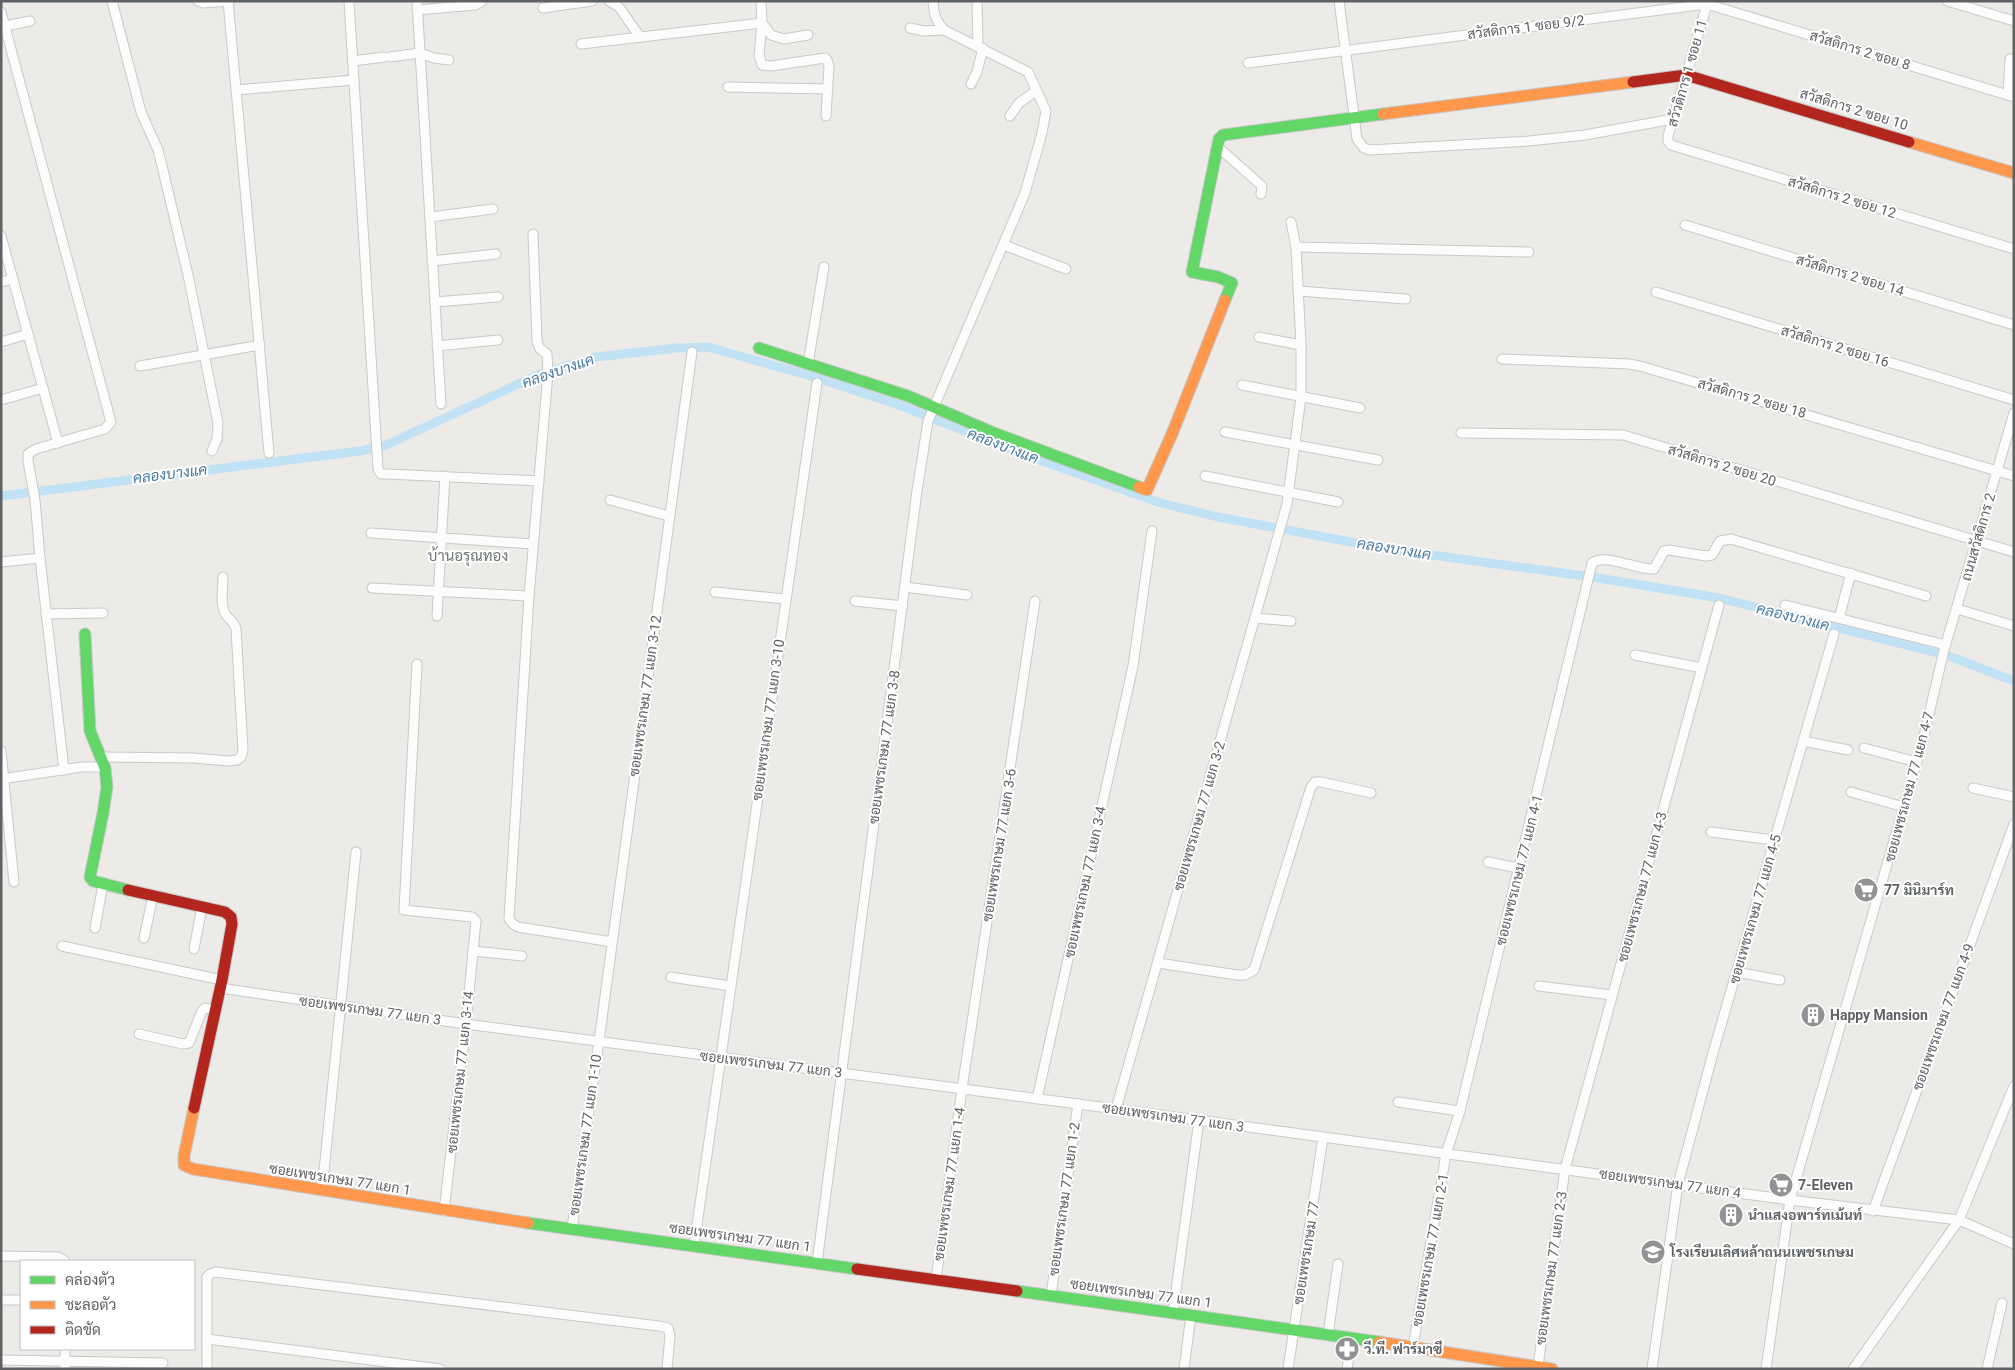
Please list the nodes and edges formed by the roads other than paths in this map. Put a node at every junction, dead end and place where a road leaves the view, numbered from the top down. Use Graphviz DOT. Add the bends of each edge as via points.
graph roads {
  1 [pos="112,1"];
  2 [pos="198,1"];
  3 [pos="229,1"];
  4 [pos="349,1"];
  5 [pos="482,1"];
  6 [pos="592,1"];
  7 [pos="609,1"];
  8 [pos="761,1"];
  9 [pos="933,1"];
  10 [pos="976,1"];
  11 [pos="1339,1"];
  12 [pos="1947,1"];
  13 [pos="1708,2"];
  14 [pos="417,6"];
  15 [pos="543,8"];
  16 [pos="1,12"];
  17 [pos="30,21"];
  18 [pos="2014,22"];
  19 [pos="762,23"];
  20 [pos="3,26"];
  21 [pos="910,28"];
  22 [pos="944,30"];
  23 [pos="808,35"];
  24 [pos="640,37"];
  25 [pos="581,44"];
  26 [pos="981,47"];
  27 [pos="1346,51"];
  28 [pos="420,53"];
  29 [pos="2010,59"];
  30 [pos="450,60"];
  31 [pos="353,61"];
  32 [pos="1248,63"];
  33 [pos="1686,75"];
  34 [pos="354,80"];
  35 [pos="971,84"];
  36 [pos="728,88"];
  37 [pos="828,89"];
  38 [pos="236,90"];
  39 [pos="1036,91"];
  40 [pos="2011,96"];
  41 [pos="826,116"];
  42 [pos="1010,116"];
  43 [pos="1354,118"];
  44 [pos="1673,119"];
  45 [pos="1671,145"];
  46 [pos="1218,147"];
  47 [pos="2014,173"];
  48 [pos="1261,194"];
  49 [pos="493,209"];
  50 [pos="430,217"];
  51 [pos="1291,222"];
  52 [pos="1686,225"];
  53 [pos="532,234"];
  54 [pos="1,236"];
  55 [pos="1004,245"];
  56 [pos="1296,247"];
  57 [pos="2014,249"];
  58 [pos="1529,252"];
  59 [pos="496,254"];
  60 [pos="432,261"];
  61 [pos="824,267"];
  62 [pos="1066,269"];
  63 [pos="13,279"];
  64 [pos="1,282"];
  65 [pos="1298,291"];
  66 [pos="1656,292"];
  67 [pos="498,297"];
  68 [pos="1406,298"];
  69 [pos="435,302"];
  70 [pos="2014,325"];
  71 [pos="28,334"];
  72 [pos="1259,338"];
  73 [pos="498,340"];
  74 [pos="1,342"];
  75 [pos="260,345"];
  76 [pos="1301,345"];
  77 [pos="437,346"];
  78 [pos="759,348"];
  79 [pos="692,352"];
  80 [pos="205,356"];
  81 [pos="1502,359"];
  82 [pos="808,364"];
  83 [pos="140,366"];
  84 [pos="817,384"];
  85 [pos="1242,385"];
  86 [pos="43,388"];
  87 [pos="1301,397"];
  88 [pos="1,400"];
  89 [pos="2014,400"];
  90 [pos="441,404"];
  91 [pos="934,406"];
  92 [pos="1360,408"];
  93 [pos="2014,413"];
  94 [pos="1225,432"];
  95 [pos="1461,433"];
  96 [pos="58,443"];
  97 [pos="1296,446"];
  98 [pos="212,451"];
  99 [pos="270,453"];
  100 [pos="1378,460"];
  101 [pos="1997,471"];
  102 [pos="445,476"];
  103 [pos="1205,476"];
  104 [pos="2014,476"];
  105 [pos="539,481"];
  106 [pos="1289,492"];
  107 [pos="610,500"];
  108 [pos="1338,502"];
  109 [pos="669,516"];
  110 [pos="1152,531"];
  111 [pos="371,533"];
  112 [pos="442,538"];
  113 [pos="1976,541"];
  114 [pos="533,544"];
  115 [pos="2014,552"];
  116 [pos="40,558"];
  117 [pos="1,562"];
  118 [pos="1851,573"];
  119 [pos="223,577"];
  120 [pos="905,587"];
  121 [pos="372,588"];
  122 [pos="439,591"];
  123 [pos="715,592"];
  124 [pos="967,595"];
  125 [pos="529,596"];
  126 [pos="1926,596"];
  127 [pos="785,599"];
  128 [pos="856,601"];
  129 [pos="1036,601"];
  130 [pos="1719,605"];
  131 [pos="1785,605"];
  132 [pos="903,606"];
  133 [pos="1957,609"];
  134 [pos="103,613"];
  135 [pos="46,614"];
  136 [pos="437,616"];
  137 [pos="1255,618"];
  138 [pos="1839,618"];
  139 [pos="1291,621"];
  140 [pos="2014,626"];
  141 [pos="85,634"];
  142 [pos="1834,634"];
  143 [pos="1946,645"];
  144 [pos="1635,655"];
  145 [pos="1941,661"];
  146 [pos="417,664"];
  147 [pos="1702,668"];
  148 [pos="1803,741"];
  149 [pos="1864,748"];
  150 [pos="1,750"];
  151 [pos="1848,750"];
  152 [pos="104,762"];
  153 [pos="1917,762"];
  154 [pos="64,770"];
  155 [pos="3,778"];
  156 [pos="1973,788"];
  157 [pos="1851,792"];
  158 [pos="1371,793"];
  159 [pos="2014,797"];
  160 [pos="1904,806"];
  161 [pos="2014,824"];
  162 [pos="1711,832"];
  163 [pos="1774,840"];
  164 [pos="356,852"];
  165 [pos="1488,862"];
  166 [pos="1519,868"];
  167 [pos="14,882"];
  168 [pos="104,884"];
  169 [pos="153,896"];
  170 [pos="202,907"];
  171 [pos="95,928"];
  172 [pos="144,938"];
  173 [pos="612,942"];
  174 [pos="62,946"];
  175 [pos="194,950"];
  176 [pos="473,951"];
  177 [pos="522,956"];
  178 [pos="1158,963"];
  179 [pos="1736,972"];
  180 [pos="671,976"];
  181 [pos="1780,980"];
  182 [pos="221,984"];
  183 [pos="730,986"];
  184 [pos="1539,986"];
  185 [pos="1612,995"];
  186 [pos="341,1006"];
  187 [pos="215,1010"];
  188 [pos="466,1024"];
  189 [pos="140,1034"];
  190 [pos="599,1041"];
  191 [pos="720,1057"];
  192 [pos="841,1073"];
  193 [pos="2014,1086"];
  194 [pos="962,1089"];
  195 [pos="1037,1099"];
  196 [pos="1398,1102"];
  197 [pos="1078,1104"];
  198 [pos="1116,1109"];
  199 [pos="1460,1111"];
  200 [pos="1199,1120"];
  201 [pos="1323,1137"];
  202 [pos="1446,1154"];
  203 [pos="1564,1169"];
  204 [pos="1678,1184"];
  205 [pos="322,1191"];
  206 [pos="1790,1200"];
  207 [pos="444,1211"];
  208 [pos="1873,1211"];
  209 [pos="1959,1220"];
  210 [pos="572,1228"];
  211 [pos="2014,1244"];
  212 [pos="694,1246"];
  213 [pos="1,1256"];
  214 [pos="63,1260"];
  215 [pos="817,1263"];
  216 [pos="1338,1264"];
  217 [pos="936,1279"];
  218 [pos="1051,1295"];
  219 [pos="1,1300"];
  220 [pos="20,1300"];
  221 [pos="2002,1303"];
  222 [pos="1174,1312"];
  223 [pos="1191,1315"];
  224 [pos="1294,1329"];
  225 [pos="1328,1335"];
  226 [pos="1352,1338"];
  227 [pos="207,1339"];
  228 [pos="1413,1347"];
  229 [pos="65,1350"];
  230 [pos="1,1360"];
  231 [pos="163,1363"];
  232 [pos="65,1365"];
  233 [pos="1538,1366"];
  234 [pos="207,1369"];
  235 [pos="440,1369"];
  236 [pos="666,1369"];
  237 [pos="1184,1369"];
  238 [pos="1288,1369"];
  239 [pos="1347,1369"];
  240 [pos="1552,1369"];
  241 [pos="1652,1369"];
  242 [pos="1766,1369"];
  243 [pos="1853,1369"];
  244 [pos="1987,1369"];
  1 -- 80 [label="street" via="141,112 158,150"];
  2 -- 3 [label="street"];
  3 -- 38 [label="street"];
  4 -- 31 [label="street"];
  5 -- 14 [label="street" via="476,5"];
  6 -- 15 [label="street"];
  7 -- 24 [label="street" via="619,7"];
  8 -- 19 [label="street"];
  9 -- 22 [label="street" via="936,21"];
  10 -- 26 [label="street"];
  11 -- 27 [label="street"];
  12 -- 18 [label="street"];
  13 -- 27 [label="street, สวัสดิการ 1 ซอย 9/2"];
  13 -- 33 [label="street, สวัวดิการ 1 ซอย 11"];
  13 -- 40 [label="street, สวัสดิการ 2 ซอย 8"];
  14 -- 28 [label="street"];
  16 -- 20 [label="street"];
  17 -- 20 [label="street"];
  19 -- 23 [label="street" via="777,38"];
  19 -- 24 [label="street"];
  19 -- 37 [label="street" via="759,55 762,65 825,58 829,66"];
  20 -- 96 [label="street" via="111,417 110,425 105,429"];
  21 -- 22 [label="street"];
  22 -- 26 [label="street, ซอยเพชรเกษม 77 แยก 3-8"];
  24 -- 25 [label="street"];
  26 -- 35 [label="street" via="977,72"];
  26 -- 39 [label="street, ซอยเพชรเกษม 77 แยก 3-8" via="1028,72"];
  27 -- 32 [label="street, สวัสดิการ 1 ซอย 9/2"];
  27 -- 43 [label="street"];
  28 -- 30 [label="street"];
  28 -- 31 [label="street"];
  28 -- 50 [label="street"];
  29 -- 40 [label="street"];
  31 -- 34 [label="street"];
  33 -- 43 [label="street"];
  33 -- 44 [label="street, สวัวดิการ 1 ซอย 11"];
  33 -- 47 [label="street, สวัสดิการ 2 ซอย 10"];
  34 -- 38 [label="street"];
  34 -- 102 [label="street" via="378,469 381,474"];
  36 -- 37 [label="street"];
  37 -- 41 [label="street"];
  38 -- 75 [label="street"];
  39 -- 42 [label="street" via="1019,103"];
  39 -- 55 [label="street, ซอยเพชรเกษม 77 แยก 3-8" via="1046,111 1045,121 1025,193"];
  43 -- 44 [label="street" via="1360,145 1370,150 1529,141 1585,135"];
  43 -- 46 [label="street" via="1228,134 1219,139"];
  44 -- 45 [label="street, สวัวดิการ 1 ซอย 11" via="1668,136"];
  45 -- 57 [label="street, สวัสดิการ 2 ซอย 12"];
  46 -- 48 [label="street" via="1262,186"];
  46 -- 91 [label="street" via="1192,272 1216,275 1232,283 1147,490 994,434"];
  49 -- 50 [label="street"];
  50 -- 60 [label="street"];
  51 -- 56 [label="street, ซอยเพชรเกษม 77 แยก 3-2"];
  52 -- 70 [label="street, สวัสดิการ 2 ซอย 14"];
  53 -- 105 [label="street" via="537,341 547,355 548,365"];
  54 -- 63 [label="street"];
  55 -- 62 [label="street"];
  55 -- 91 [label="street, ซอยเพชรเกษม 77 แยก 3-8"];
  56 -- 58 [label="street"];
  56 -- 65 [label="street, ซอยเพชรเกษม 77 แยก 3-2"];
  59 -- 60 [label="street"];
  60 -- 69 [label="street"];
  61 -- 82 [label="street"];
  63 -- 64 [label="street"];
  63 -- 71 [label="street"];
  65 -- 68 [label="street"];
  65 -- 76 [label="street, ซอยเพชรเกษม 77 แยก 3-2"];
  66 -- 89 [label="street, สวัสดิการ 2 ซอย 16"];
  67 -- 69 [label="street"];
  69 -- 77 [label="street"];
  71 -- 74 [label="street"];
  71 -- 86 [label="street"];
  72 -- 76 [label="street"];
  73 -- 77 [label="street"];
  75 -- 80 [label="street"];
  75 -- 99 [label="street"];
  76 -- 87 [label="street, ซอยเพชรเกษม 77 แยก 3-2"];
  77 -- 90 [label="street"];
  78 -- 82 [label="street"];
  79 -- 109 [label="street, ซอยเพชรเกษม 77 แยก 3-12"];
  80 -- 83 [label="street"];
  80 -- 98 [label="street" via="218,423"];
  81 -- 101 [label="street, สวัสดิการ 2 ซอย 18" via="1640,366"];
  82 -- 91 [label="street"];
  84 -- 127 [label="street, ซอยเพชรเกษม 77 แยก 3-10"];
  85 -- 87 [label="street"];
  86 -- 88 [label="street"];
  86 -- 96 [label="street"];
  87 -- 92 [label="street"];
  87 -- 97 [label="street, ซอยเพชรเกษม 77 แยก 3-2"];
  91 -- 120 [label="street, ซอยเพชรเกษม 77 แยก 3-8" via="928,420 919,472"];
  93 -- 101 [label="street, ถนนสวัสดิการ 2"];
  94 -- 97 [label="street"];
  95 -- 113 [label="street, สวัสดิการ 2 ซอย 20" via="1623,435"];
  96 -- 116 [label="street" via="28,454"];
  97 -- 100 [label="street"];
  97 -- 106 [label="street, ซอยเพชรเกษม 77 แยก 3-2"];
  101 -- 104 [label="street, สวัสดิการ 2 ซอย 18"];
  101 -- 113 [label="street, ถนนสวัสดิการ 2"];
  102 -- 105 [label="street"];
  102 -- 112 [label="street"];
  103 -- 106 [label="street"];
  105 -- 114 [label="street"];
  106 -- 108 [label="street"];
  106 -- 137 [label="street, ซอยเพชรเกษม 77 แยก 3-2"];
  107 -- 109 [label="street"];
  109 -- 173 [label="street, ซอยเพชรเกษม 77 แยก 3-12"];
  110 -- 195 [label="street, ซอยเพชรเกษม 77 แยก 3-4" via="1133,666"];
  111 -- 112 [label="street"];
  112 -- 114 [label="street"];
  112 -- 122 [label="street"];
  113 -- 115 [label="street, สวัสดิการ 2 ซอย 20"];
  113 -- 133 [label="street, ถนนสวัสดิการ 2"];
  114 -- 125 [label="street"];
  116 -- 117 [label="street"];
  116 -- 135 [label="street"];
  118 -- 126 [label="street"];
  118 -- 138 [label="street"];
  118 -- 166 [label="street, ซอยเพชรเกษม 77 แยก 4-1" via="1731,538 1720,541 1712,555 1664,551 1654,569 1602,560 1592,563"];
  119 -- 152 [label="street" via="223,610 236,629 241,756 229,761 193,758"];
  120 -- 124 [label="street"];
  120 -- 132 [label="street, ซอยเพชรเกษม 77 แยก 3-8"];
  121 -- 122 [label="street"];
  122 -- 125 [label="street"];
  122 -- 136 [label="street"];
  123 -- 127 [label="street"];
  125 -- 173 [label="street" via="509,919 518,927"];
  127 -- 183 [label="street, ซอยเพชรเกษม 77 แยก 3-10"];
  128 -- 132 [label="street"];
  129 -- 194 [label="street, ซอยเพชรเกษม 77 แยก 3-6"];
  130 -- 147 [label="street, ซอยเพชรเกษม 77 แยก 4-3"];
  131 -- 138 [label="street"];
  132 -- 192 [label="street, ซอยเพชรเกษม 77 แยก 3-8"];
  133 -- 140 [label="street"];
  133 -- 143 [label="street, ถนนสวัสดิการ 2"];
  134 -- 135 [label="street"];
  135 -- 154 [label="street"];
  137 -- 139 [label="street"];
  137 -- 178 [label="street, ซอยเพชรเกษม 77 แยก 3-2"];
  138 -- 143 [label="street"];
  141 -- 152 [label="street" via="90,731"];
  142 -- 148 [label="street, ซอยเพชรเกษม 77 แยก 4-5"];
  143 -- 145 [label="street, ถนนสวัสดิการ 2"];
  144 -- 147 [label="street"];
  145 -- 153 [label="street, ซอยเพชรเกษม 77 แยก 4-7"];
  146 -- 176 [label="street, ซอยเพชรเกษม 77 แยก 3-14" via="404,910 472,917 476,921"];
  147 -- 185 [label="street, ซอยเพชรเกษม 77 แยก 4-3"];
  148 -- 151 [label="street"];
  148 -- 163 [label="street, ซอยเพชรเกษม 77 แยก 4-5"];
  149 -- 153 [label="street"];
  150 -- 155 [label="street"];
  152 -- 154 [label="street"];
  152 -- 168 [label="street" via="106,793 90,877"];
  153 -- 160 [label="street, ซอยเพชรเกษม 77 แยก 4-7"];
  154 -- 155 [label="street"];
  155 -- 167 [label="street"];
  156 -- 159 [label="street"];
  157 -- 160 [label="street"];
  158 -- 178 [label="street" via="1315,782 1254,970 1246,975 1237,975"];
  160 -- 206 [label="street, ซอยเพชรเกษม 77 แยก 4-7"];
  161 -- 208 [label="street, ซอยเพชรเกษม 77 แยก 4-9"];
  162 -- 163 [label="street"];
  163 -- 179 [label="street, ซอยเพชรเกษม 77 แยก 4-5"];
  164 -- 186 [label="street"];
  165 -- 166 [label="street"];
  166 -- 199 [label="street, ซอยเพชรเกษม 77 แยก 4-1"];
  168 -- 169 [label="street"];
  168 -- 171 [label="street"];
  169 -- 170 [label="street"];
  169 -- 172 [label="street"];
  170 -- 175 [label="street"];
  170 -- 182 [label="street" via="225,912 231,917"];
  173 -- 190 [label="street, ซอยเพชรเกษม 77 แยก 3-12"];
  174 -- 182 [label="street, ซอยเพชรเกษม 77 แยก 3"];
  176 -- 177 [label="street"];
  176 -- 188 [label="street, ซอยเพชรเกษม 77 แยก 3-14"];
  178 -- 198 [label="street, ซอยเพชรเกษม 77 แยก 3-2"];
  179 -- 181 [label="street"];
  179 -- 204 [label="street, ซอยเพชรเกษม 77 แยก 4-5"];
  180 -- 183 [label="street"];
  182 -- 186 [label="street, ซอยเพชรเกษม 77 แยก 3"];
  182 -- 187 [label="street"];
  183 -- 191 [label="street, ซอยเพชรเกษม 77 แยก 3-10"];
  184 -- 185 [label="street"];
  185 -- 203 [label="street, ซอยเพชรเกษม 77 แยก 4-3"];
  186 -- 188 [label="street, ซอยเพชรเกษม 77 แยก 3"];
  186 -- 205 [label="street"];
  187 -- 189 [label="street" via="205,1008 202,1011 189,1043"];
  187 -- 205 [label="street, ซอยเพชรเกษม 77 แยก 1" via="184,1165"];
  188 -- 190 [label="street, ซอยเพชรเกษม 77 แยก 3"];
  188 -- 207 [label="street, ซอยเพชรเกษม 77 แยก 3-14"];
  190 -- 191 [label="street, ซอยเพชรเกษม 77 แยก 3"];
  190 -- 210 [label="street, ซอยเพชรเกษม 77 แยก 1-10"];
  191 -- 192 [label="street, ซอยเพชรเกษม 77 แยก 3"];
  191 -- 212 [label="street, ซอยเพชรเกษม 77 แยก 3-10"];
  192 -- 194 [label="street, ซอยเพชรเกษม 77 แยก 3"];
  192 -- 215 [label="street, ซอยเพชรเกษม 77 แยก 3-8"];
  193 -- 209 [label="street"];
  194 -- 195 [label="street, ซอยเพชรเกษม 77 แยก 3"];
  194 -- 217 [label="street, ซอยเพชรเกษม 77 แยก 1-4"];
  195 -- 197 [label="street, ซอยเพชรเกษม 77 แยก 3"];
  196 -- 199 [label="street"];
  197 -- 198 [label="street, ซอยเพชรเกษม 77 แยก 3"];
  197 -- 218 [label="street, ซอยเพชรเกษม 77 แยก 1-2"];
  198 -- 200 [label="street, ซอยเพชรเกษม 77 แยก 3"];
  199 -- 202 [label="street, ซอยเพชรเกษม 77 แยก 4-1"];
  200 -- 201 [label="street, ซอยเพชรเกษม 77 แยก 3"];
  200 -- 222 [label="street"];
  201 -- 202 [label="street, ซอยเพชรเกษม 77 แยก 4"];
  201 -- 224 [label="street, ซอยเพชรเกษม 77"];
  202 -- 203 [label="street, ซอยเพชรเกษม 77 แยก 4"];
  202 -- 228 [label="street, ซอยเพชรเกษม 77 แยก 2-1"];
  203 -- 204 [label="street, ซอยเพชรเกษม 77 แยก 4"];
  203 -- 233 [label="street, ซอยเพชรเกษม 77 แยก 2-3"];
  204 -- 206 [label="street, ซอยเพชรเกษม 77 แยก 4"];
  204 -- 241 [label="street, ซอยเพชรเกษม 77 แยก 4-5"];
  205 -- 207 [label="street, ซอยเพชรเกษม 77 แยก 1"];
  206 -- 208 [label="street, ซอยเพชรเกษม 77 แยก 4"];
  206 -- 242 [label="street, ซอยเพชรเกษม 77 แยก 4-7"];
  207 -- 210 [label="street, ซอยเพชรเกษม 77 แยก 1"];
  208 -- 209 [label="street, ซอยเพชรเกษม 77 แยก 4"];
  209 -- 211 [label="street, ซอยเพชรเกษม 77 แยก 4"];
  209 -- 243 [label="street"];
  210 -- 212 [label="street, ซอยเพชรเกษม 77 แยก 1"];
  212 -- 215 [label="street, ซอยเพชรเกษม 77 แยก 1"];
  213 -- 214 [label="street" via="58,1257"];
  215 -- 217 [label="street, ซอยเพชรเกษม 77 แยก 1"];
  216 -- 225 [label="street"];
  217 -- 218 [label="street, ซอยเพชรเกษม 77 แยก 1"];
  218 -- 222 [label="street, ซอยเพชรเกษม 77 แยก 1"];
  219 -- 220 [label="street"];
  221 -- 244 [label="street"];
  222 -- 223 [label="street, ซอยเพชรเกษม 77 แยก 1"];
  223 -- 224 [label="street, ซอยเพชรเกษม 77 แยก 1"];
  223 -- 237 [label="street"];
  224 -- 225 [label="street, ซอยเพชรเกษม 77 แยก 1"];
  224 -- 238 [label="street, ซอยเพชรเกษม 77"];
  225 -- 226 [label="street, ซอยเพชรเกษม 77 แยก 1"];
  226 -- 228 [label="street, ซอยเพชรเกษม 77 แยก 1"];
  226 -- 239 [label="street"];
  227 -- 234 [label="street"];
  227 -- 235 [label="street"];
  227 -- 236 [label="street" via="208,1278 216,1272 659,1326 668,1328 670,1336"];
  228 -- 233 [label="street, ซอยเพชรเกษม 77 แยก 1"];
  229 -- 232 [label="street"];
  230 -- 232 [label="street"];
  231 -- 232 [label="street"];
  233 -- 240 [label="street, ซอยเพชรเกษม 77 แยก 1"];
}
